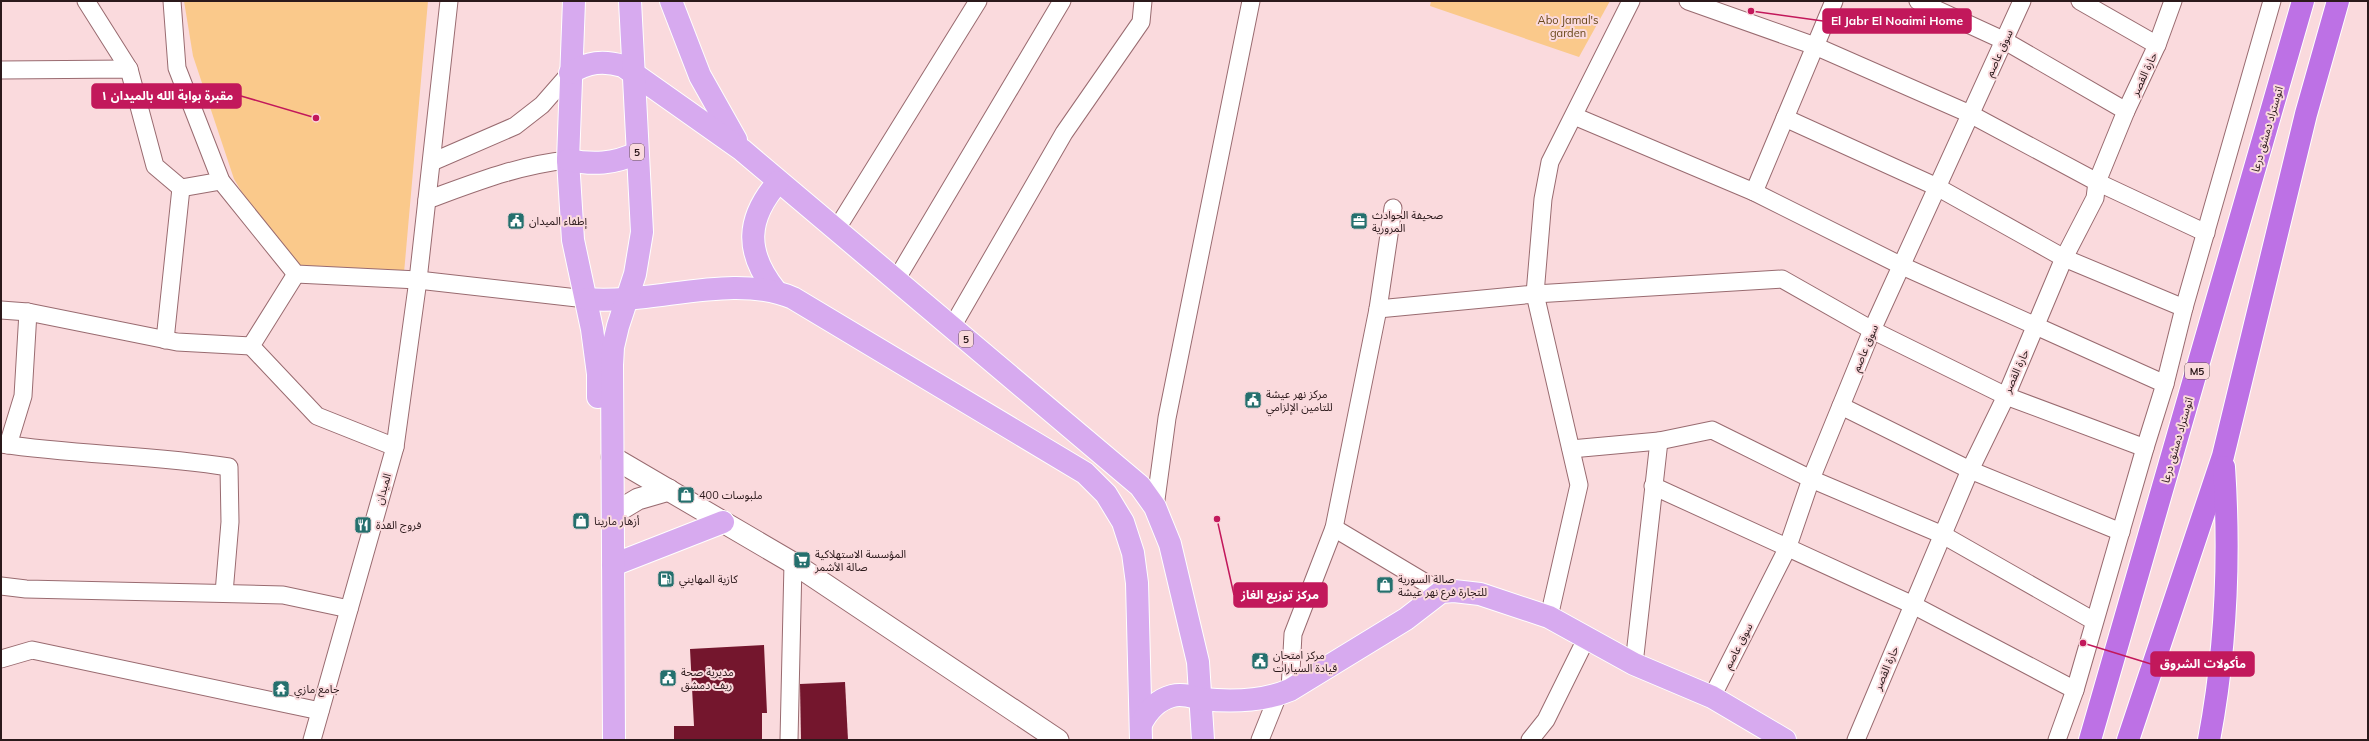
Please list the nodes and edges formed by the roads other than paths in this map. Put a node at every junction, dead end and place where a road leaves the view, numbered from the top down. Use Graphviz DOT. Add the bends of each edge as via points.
graph roads {
  1 [pos="86,1"];
  2 [pos="172,1"];
  3 [pos="449,1"];
  4 [pos="574,1"];
  5 [pos="630,1"];
  6 [pos="671,1"];
  7 [pos="978,1"];
  8 [pos="1062,1"];
  9 [pos="1143,1"];
  10 [pos="1251,1"];
  11 [pos="1631,1"];
  12 [pos="1688,1"];
  13 [pos="1834,1"];
  14 [pos="1918,1"];
  15 [pos="2022,1"];
  16 [pos="2080,1"];
  17 [pos="2173,1"];
  18 [pos="2272,1"];
  19 [pos="2303,1"];
  20 [pos="2338,1"];
  21 [pos="2005,41"];
  22 [pos="2157,45"];
  23 [pos="1815,46"];
  24 [pos="129,69"];
  25 [pos="1,70"];
  26 [pos="633,71"];
  27 [pos="570,73"];
  28 [pos="2126,112"];
  29 [pos="1970,114"];
  30 [pos="1574,116"];
  31 [pos="1785,118"];
  32 [pos="742,150"];
  33 [pos="637,153"];
  34 [pos="568,160"];
  35 [pos="432,162"];
  36 [pos="221,181"];
  37 [pos="778,182"];
  38 [pos="2097,182"];
  39 [pos="1937,187"];
  40 [pos="181,188"];
  41 [pos="1754,192"];
  42 [pos="427,200"];
  43 [pos="1393,208"];
  44 [pos="836,230"];
  45 [pos="2206,233"];
  46 [pos="2064,258"];
  47 [pos="1900,266"];
  48 [pos="296,274"];
  49 [pos="418,280"];
  50 [pos="896,280"];
  51 [pos="775,290"];
  52 [pos="1535,294"];
  53 [pos="586,299"];
  54 [pos="628,300"];
  55 [pos="2184,308"];
  56 [pos="1,310"];
  57 [pos="1378,310"];
  58 [pos="28,312"];
  59 [pos="952,327"];
  60 [pos="2035,327"];
  61 [pos="1872,330"];
  62 [pos="164,340"];
  63 [pos="251,346"];
  64 [pos="2165,384"];
  65 [pos="2006,396"];
  66 [pos="1841,406"];
  67 [pos="1659,441"];
  68 [pos="4,445"];
  69 [pos="395,447"];
  70 [pos="2144,448"];
  71 [pos="1571,449"];
  72 [pos="2223,456"];
  73 [pos="612,457"];
  74 [pos="1970,470"];
  75 [pos="1811,479"];
  76 [pos="1653,486"];
  77 [pos="669,490"];
  78 [pos="1155,507"];
  79 [pos="613,514"];
  80 [pos="723,522"];
  81 [pos="1334,528"];
  82 [pos="2121,532"];
  83 [pos="1943,535"];
  84 [pos="1787,549"];
  85 [pos="793,564"];
  86 [pos="613,565"];
  87 [pos="1,586"];
  88 [pos="1441,592"];
  89 [pos="224,593"];
  90 [pos="1913,605"];
  91 [pos="349,609"];
  92 [pos="1549,617"];
  93 [pos="2094,621"];
  94 [pos="1587,637"];
  95 [pos="1,659"];
  96 [pos="1634,664"];
  97 [pos="2075,690"];
  98 [pos="1284,692"];
  99 [pos="1712,697"];
  100 [pos="1202,699"];
  101 [pos="320,711"];
  102 [pos="1141,732"];
  103 [pos="312,740"];
  104 [pos="600,740"];
  105 [pos="614,740"];
  106 [pos="789,740"];
  107 [pos="1058,740"];
  108 [pos="1202,740"];
  109 [pos="1260,740"];
  110 [pos="1530,740"];
  111 [pos="1785,740"];
  112 [pos="1856,740"];
  113 [pos="2057,740"];
  114 [pos="2090,740"];
  115 [pos="2128,740"];
  116 [pos="2209,740"];
  1 -- 24 [label="street"];
  2 -- 36 [label="street" via="177,68"];
  3 -- 35 [label="street, الميدان"];
  4 -- 27 [label="main road"];
  5 -- 26 [label="main road, 5"];
  6 -- 32 [label="main road" via="700,76"];
  7 -- 44 [label="street"];
  8 -- 50 [label="street"];
  9 -- 59 [label="street" via="1141,22 1064,133"];
  10 -- 78 [label="street" via="1167,418"];
  11 -- 30 [label="street"];
  12 -- 23 [label="street"];
  13 -- 23 [label="street"];
  14 -- 21 [label="street"];
  15 -- 21 [label="street, سوق عاصم"];
  16 -- 22 [label="street"];
  17 -- 22 [label="street, حارة القصر"];
  18 -- 45 [label="street"];
  19 -- 114 [label="highway, اتوستراد دمشق درعا / M5"];
  20 -- 72 [label="highway" via="2306,114"];
  21 -- 28 [label="street"];
  21 -- 29 [label="street, سوق عاصم"];
  22 -- 28 [label="street, حارة القصر"];
  23 -- 29 [label="street"];
  23 -- 31 [label="street"];
  24 -- 25 [label="street"];
  24 -- 40 [label="street" via="155,166"];
  26 -- 27 [label="main road, 5" via="600,62"];
  26 -- 32 [label="main road, 5"];
  26 -- 33 [label="main road, 5"];
  27 -- 34 [label="main road"];
  27 -- 35 [label="street" via="542,105 515,126"];
  28 -- 38 [label="street, حارة القصر"];
  29 -- 38 [label="street"];
  29 -- 39 [label="street, سوق عاصم"];
  30 -- 41 [label="street"];
  30 -- 52 [label="street" via="1550,162 1543,199"];
  31 -- 39 [label="street"];
  31 -- 41 [label="street"];
  32 -- 37 [label="main road, 5"];
  33 -- 34 [label="main road" via="607,163"];
  33 -- 54 [label="main road, 5" via="642,232"];
  34 -- 42 [label="street" via="540,163 507,171"];
  34 -- 53 [label="main road" via="573,240"];
  35 -- 42 [label="street, الميدان"];
  36 -- 40 [label="street"];
  36 -- 48 [label="street"];
  37 -- 44 [label="main road, 5"];
  37 -- 51 [label="main road" via="765,197 756,215 753,236 755,256 763,274"];
  38 -- 45 [label="street"];
  38 -- 46 [label="street, حارة القصر" via="2095,198"];
  39 -- 46 [label="street"];
  39 -- 47 [label="street, سوق عاصم"];
  40 -- 62 [label="street"];
  41 -- 47 [label="street"];
  42 -- 49 [label="street, الميدان"];
  43 -- 57 [label="street"];
  44 -- 50 [label="main road, 5"];
  45 -- 55 [label="street"];
  46 -- 55 [label="street"];
  46 -- 60 [label="street, حارة القصر"];
  47 -- 60 [label="street"];
  47 -- 61 [label="street, سوق عاصم"];
  48 -- 49 [label="street"];
  48 -- 63 [label="street"];
  49 -- 53 [label="street"];
  49 -- 69 [label="street, الميدان"];
  50 -- 59 [label="main road, 5"];
  51 -- 54 [label="main road" via="719,288"];
  51 -- 102 [label="main road" via="1085,474 1106,494 1123,522 1133,553 1137,583"];
  52 -- 57 [label="street"];
  52 -- 61 [label="street" via="1782,279"];
  52 -- 71 [label="street"];
  53 -- 54 [label="main road"];
  53 -- 104 [label="main road" via="598,374"];
  54 -- 73 [label="main road" via="613,347"];
  55 -- 64 [label="street"];
  56 -- 58 [label="street"];
  57 -- 81 [label="street"];
  58 -- 62 [label="street"];
  58 -- 68 [label="street" via="24,396"];
  59 -- 78 [label="main road, 5" via="1120,467 1140,486"];
  60 -- 64 [label="street"];
  60 -- 65 [label="street, حارة القصر"];
  61 -- 65 [label="street"];
  61 -- 66 [label="street, سوق عاصم"];
  62 -- 63 [label="street"];
  63 -- 69 [label="street" via="317,416"];
  64 -- 70 [label="street"];
  65 -- 70 [label="street"];
  65 -- 74 [label="street, حارة القصر"];
  66 -- 74 [label="street"];
  66 -- 75 [label="street, سوق عاصم"];
  67 -- 71 [label="street"];
  67 -- 75 [label="street" via="1712,430"];
  67 -- 76 [label="street"];
  68 -- 89 [label="street" via="185,460 229,467 230,522"];
  69 -- 91 [label="street, الميدان"];
  70 -- 82 [label="street"];
  71 -- 92 [label="street" via="1579,484"];
  72 -- 115 [label="highway"];
  72 -- 116 [label="highway" via="2226,591 2219,678"];
  73 -- 77 [label="street"];
  73 -- 79 [label="main road"];
  74 -- 82 [label="street"];
  74 -- 83 [label="street, حارة القصر"];
  75 -- 83 [label="street"];
  75 -- 84 [label="street, سوق عاصم"];
  76 -- 84 [label="street"];
  76 -- 96 [label="street"];
  77 -- 79 [label="street" via="638,499"];
  77 -- 80 [label="street"];
  78 -- 100 [label="main road, 5" via="1170,544 1198,662"];
  79 -- 86 [label="main road"];
  80 -- 85 [label="street"];
  80 -- 86 [label="main road"];
  81 -- 88 [label="street"];
  81 -- 98 [label="street" via="1293,634"];
  82 -- 93 [label="street"];
  83 -- 90 [label="street, حارة القصر"];
  83 -- 93 [label="street"];
  84 -- 90 [label="street"];
  84 -- 99 [label="street, سوق عاصم"];
  85 -- 106 [label="street"];
  85 -- 107 [label="street"];
  86 -- 105 [label="main road"];
  87 -- 89 [label="street" via="26,589"];
  88 -- 92 [label="main road" via="1480,594"];
  88 -- 98 [label="main road" via="1406,619"];
  89 -- 91 [label="street" via="283,595"];
  90 -- 97 [label="street"];
  90 -- 112 [label="street, حارة القصر"];
  91 -- 101 [label="street, الميدان"];
  92 -- 94 [label="main road"];
  93 -- 97 [label="street"];
  94 -- 96 [label="main road"];
  94 -- 110 [label="street" via="1546,720"];
  95 -- 101 [label="street" via="32,650"];
  96 -- 99 [label="main road"];
  97 -- 113 [label="street"];
  98 -- 100 [label="main road" via="1247,699"];
  98 -- 109 [label="street"];
  99 -- 111 [label="main road"];
  100 -- 102 [label="main road" via="1188,695 1173,695 1159,701 1148,711"];
  100 -- 108 [label="main road, 5"];
  101 -- 103 [label="street, الميدان"];
}
